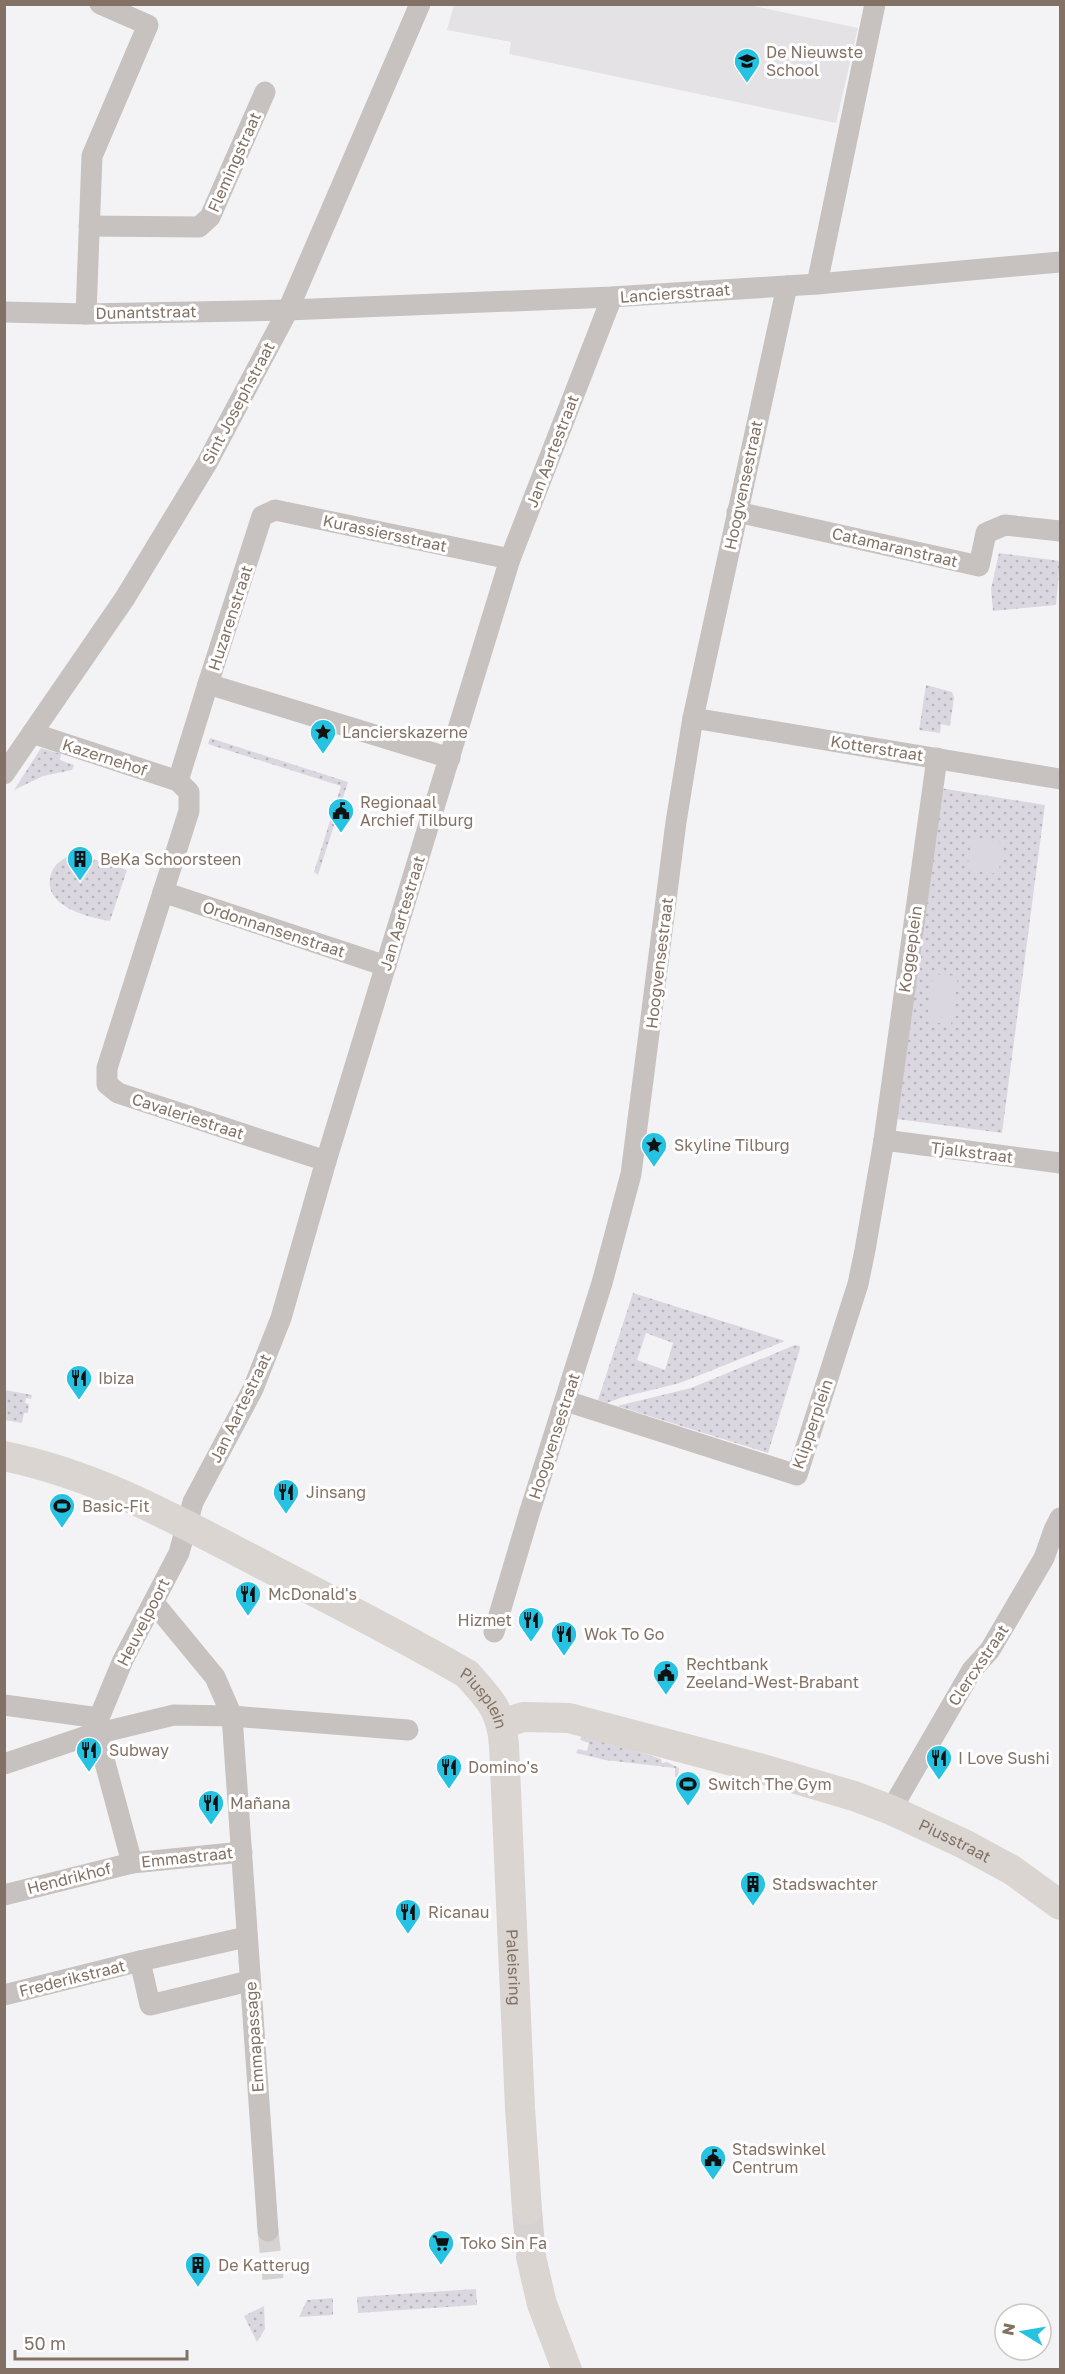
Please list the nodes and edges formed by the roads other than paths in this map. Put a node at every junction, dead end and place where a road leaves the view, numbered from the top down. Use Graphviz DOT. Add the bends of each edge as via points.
graph roads {
  1 [pos="100,4"];
  2 [pos="420,4"];
  3 [pos="876,4"];
  4 [pos="265,92"];
  5 [pos="89,225"];
  6 [pos="1060,262"];
  7 [pos="817,284"];
  8 [pos="786,286"];
  9 [pos="612,297"];
  10 [pos="288,310"];
  11 [pos="4,312"];
  12 [pos="86,314"];
  13 [pos="737,512"];
  14 [pos="262,516"];
  15 [pos="1060,531"];
  16 [pos="510,559"];
  17 [pos="208,684"];
  18 [pos="693,718"];
  19 [pos="32,733"];
  20 [pos="450,758"];
  21 [pos="937,758"];
  22 [pos="8,769"];
  23 [pos="1060,779"];
  24 [pos="178,781"];
  25 [pos="163,892"];
  26 [pos="386,966"];
  27 [pos="884,1140"];
  28 [pos="326,1161"];
  29 [pos="1060,1163"];
  30 [pos="566,1401"];
  31 [pos="4,1456"];
  32 [pos="1060,1518"];
  33 [pos="187,1525"];
  34 [pos="154,1603"];
  35 [pos="494,1632"];
  36 [pos="4,1706"];
  37 [pos="232,1716"];
  38 [pos="502,1724"];
  39 [pos="95,1729"];
  40 [pos="408,1730"];
  41 [pos="4,1764"];
  42 [pos="842,1792"];
  43 [pos="891,1810"];
  44 [pos="241,1847"];
  45 [pos="132,1863"];
  46 [pos="4,1894"];
  47 [pos="1060,1905"];
  48 [pos="246,1937"];
  49 [pos="140,1961"];
  50 [pos="249,1981"];
  51 [pos="4,1995"];
  52 [pos="527,2210"];
  53 [pos="268,2231"];
  54 [pos="531,2257"];
  55 [pos="567,2370"];
  1 -- 5 [label="street" via="147,25 92,156"];
  2 -- 10 [label="street, Sint Josephstraat"];
  3 -- 7 [label="street"];
  4 -- 5 [label="street, Flemingstraat" via="210,217 199,227"];
  5 -- 12 [label="street"];
  6 -- 7 [label="street, Lanciersstraat"];
  7 -- 8 [label="street, Lanciersstraat"];
  8 -- 9 [label="street, Lanciersstraat"];
  8 -- 13 [label="street, Hoogvensestraat"];
  9 -- 10 [label="street, Lanciersstraat"];
  9 -- 16 [label="street, Jan Aartestraat"];
  10 -- 12 [label="street, Dunantstraat"];
  10 -- 19 [label="street, Sint Josephstraat" via="203,471 125,598"];
  11 -- 12 [label="street, Dunantstraat"];
  13 -- 15 [label="street, Catamaranstraat" via="979,566 986,533 1005,525"];
  13 -- 18 [label="street, Hoogvensestraat"];
  14 -- 16 [label="street, Kurassiersstraat" via="275,510"];
  14 -- 17 [label="street, Huzarenstraat"];
  16 -- 20 [label="street, Jan Aartestraat"];
  17 -- 20 [label="street, Huzarenstraat"];
  17 -- 24 [label="street"];
  18 -- 21 [label="street, Kotterstraat"];
  18 -- 30 [label="street, Hoogvensestraat" via="631,1174"];
  19 -- 22 [label="street, Sint Josephstraat"];
  19 -- 24 [label="street, Kazernehof"];
  20 -- 26 [label="street, Jan Aartestraat"];
  21 -- 23 [label="street, Kotterstraat"];
  21 -- 27 [label="street, Koggeplein"];
  24 -- 25 [label="street" via="189,792 189,811"];
  25 -- 26 [label="street, Ordonnansenstraat"];
  25 -- 28 [label="street, Cavaleriestraat" via="107,1068 107,1084 118,1093"];
  26 -- 28 [label="street, Jan Aartestraat"];
  27 -- 29 [label="street, Tjalkstraat"];
  27 -- 30 [label="street, Klipperplein" via="858,1284 797,1475"];
  28 -- 33 [label="street, Jan Aartestraat" via="281,1318 253,1389 193,1502"];
  30 -- 35 [label="street, Hoogvensestraat"];
  31 -- 33 [label="street, Piusplein" via="92,1480"];
  32 -- 43 [label="street, Clercxstraat" via="1044,1558 990,1650 972,1670"];
  33 -- 34 [label="street, Heuvelpoort" via="179,1553"];
  33 -- 38 [label="street, Piusplein" via="467,1674 496,1708"];
  34 -- 37 [label="street" via="215,1677"];
  34 -- 39 [label="street, Heuvelpoort" via="123,1660"];
  36 -- 39 [label="street" via="75,1715"];
  37 -- 39 [label="street" via="174,1715"];
  37 -- 40 [label="street"];
  37 -- 44 [label="street, Emmastraat"];
  38 -- 42 [label="street, Piusplein" via="524,1717 569,1718"];
  38 -- 52 [label="street, Paleisring"];
  39 -- 41 [label="street"];
  39 -- 45 [label="street, Hendrikhof"];
  42 -- 43 [label="street, Piusstraat"];
  43 -- 47 [label="street, Piusstraat" via="1012,1870"];
  44 -- 45 [label="street, Emmastraat"];
  44 -- 48 [label="street, Emmapassage"];
  45 -- 46 [label="street, Hendrikhof"];
  48 -- 49 [label="street, Frederikstraat"];
  48 -- 50 [label="street, Emmapassage"];
  49 -- 50 [label="street, Frederikstraat" via="150,2005"];
  49 -- 51 [label="street, Frederikstraat"];
  50 -- 53 [label="street, Emmapassage"];
  54 -- 55 [label="street" via="542,2304"];
}
